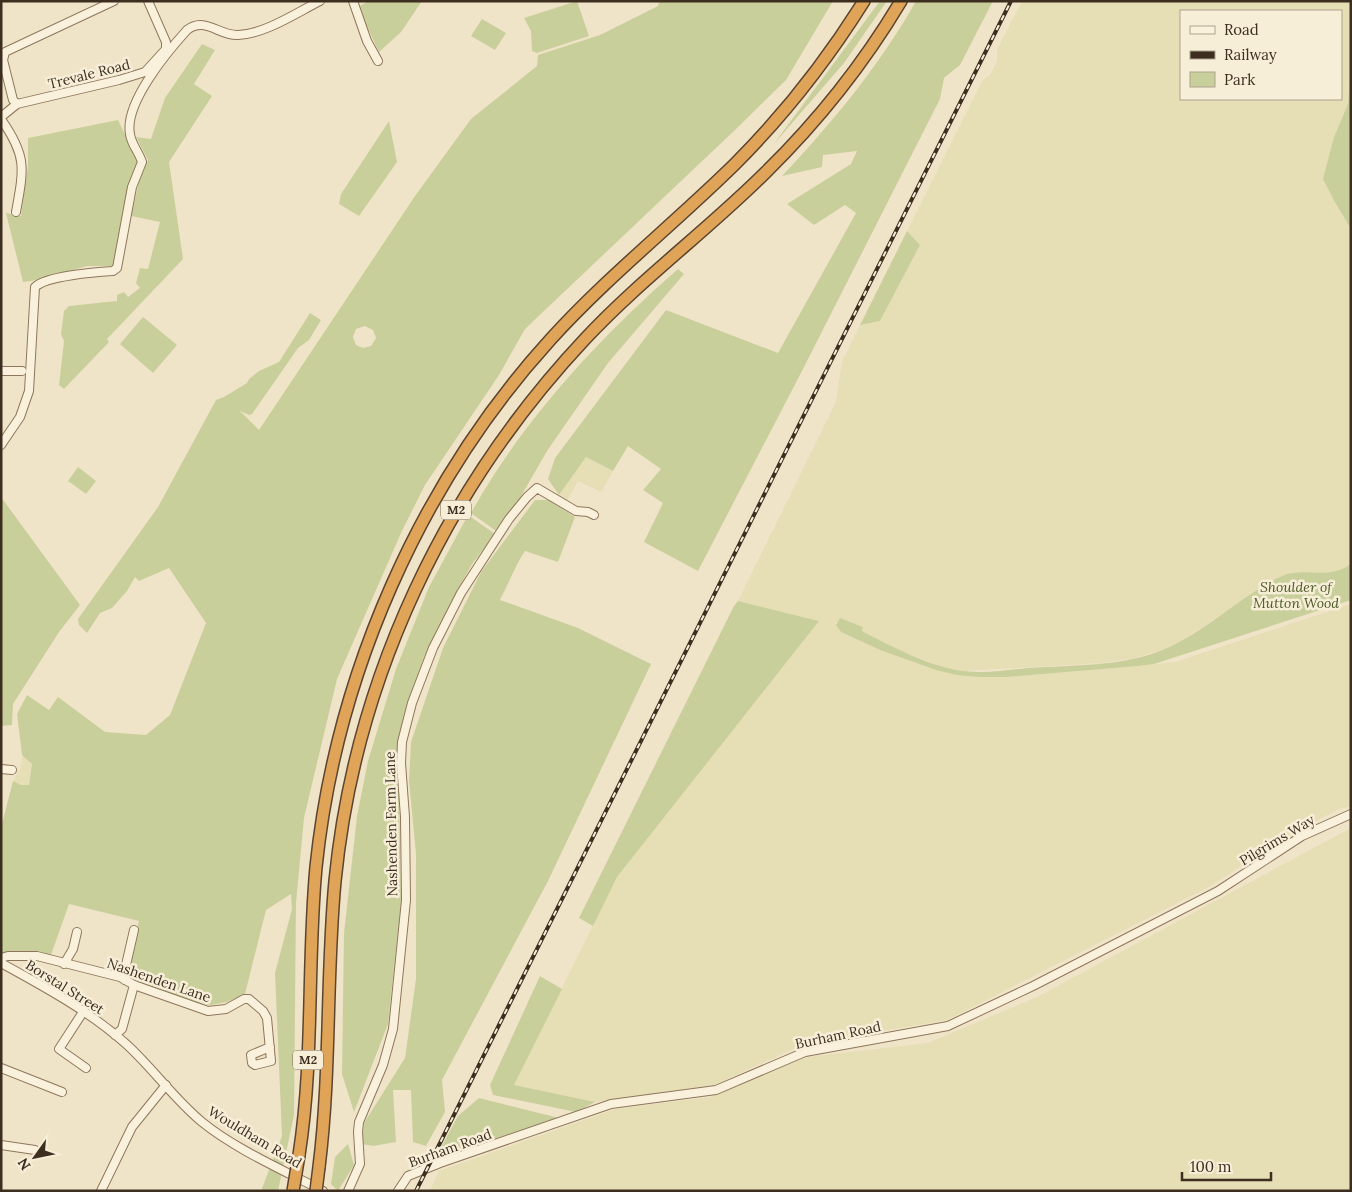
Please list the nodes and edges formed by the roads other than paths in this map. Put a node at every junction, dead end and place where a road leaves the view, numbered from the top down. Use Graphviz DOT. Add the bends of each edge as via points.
graph roads {
  1 [pos="114,1"];
  2 [pos="148,1"];
  3 [pos="320,1"];
  4 [pos="353,1"];
  5 [pos="864,1"];
  6 [pos="901,1"];
  7 [pos="378,61"];
  8 [pos="17,104"];
  9 [pos="1,118"];
  10 [pos="16,212"];
  11 [pos="1,371"];
  12 [pos="22,371"];
  13 [pos="1,445"];
  14 [pos="594,515"];
  15 [pos="1,769"];
  16 [pos="12,770"];
  17 [pos="1351,814"];
  18 [pos="1218,891"];
  19 [pos="134,930"];
  20 [pos="77,932"];
  21 [pos="1,958"];
  22 [pos="1,963"];
  23 [pos="64,964"];
  24 [pos="125,980"];
  25 [pos="134,986"];
  26 [pos="83,1012"];
  27 [pos="115,1035"];
  28 [pos="270,1047"];
  29 [pos="1,1068"];
  30 [pos="86,1068"];
  31 [pos="166,1084"];
  32 [pos="62,1092"];
  33 [pos="1,1145"];
  34 [pos="35,1150"];
  35 [pos="101,1191"];
  36 [pos="293,1191"];
  37 [pos="316,1191"];
  38 [pos="323,1191"];
  39 [pos="348,1191"];
  40 [pos="398,1191"];
  1 -- 8 [label="street" via="5,52 3,60 13,100"];
  2 -- 8 [label="street, Trevale Road" via="166,49 146,72"];
  3 -- 13 [label="street" via="258,32 232,35 205,25 194,26 157,65 130,122 131,138 142,162 132,187 117,268 46,280 35,287 29,391 20,416"];
  4 -- 7 [label="street"];
  5 -- 36 [label="highway, M2, bridge" via="804,88 761,137 587,301 531,362 468,447 416,535 365,653 338,742 328,792 313,905 308,1070"];
  6 -- 37 [label="highway, M2, bridge" via="862,61 800,138 607,316 552,376 478,474 423,572 391,645 372,700 344,812 335,879 324,1131"];
  8 -- 9 [label="street, Trevale Road"];
  9 -- 10 [label="street" via="12,132 20,152 22,177"];
  11 -- 12 [label="street"];
  14 -- 39 [label="street, Nashenden Farm Lane" via="576,511 536,488 509,519 461,593 432,648 418,686 405,727 401,756 406,900 393,1029 383,1065 359,1122 360,1164"];
  15 -- 16 [label="street"];
  17 -- 18 [label="street, Pilgrims Way" via="1302,836"];
  18 -- 40 [label="street, Burham Road" via="948,1026 805,1052 716,1090 611,1104 408,1176"];
  19 -- 24 [label="street"];
  20 -- 23 [label="street" via="73,949"];
  21 -- 23 [label="street, Nashenden Lane" via="37,956"];
  22 -- 26 [label="street, Borstal Street"];
  23 -- 24 [label="street, Nashenden Lane"];
  24 -- 25 [label="street, Nashenden Lane"];
  25 -- 27 [label="street" via="122,1029"];
  25 -- 28 [label="street, Nashenden Lane" via="214,1011 226,1010 248,999 267,1018"];
  26 -- 27 [label="street, Borstal Street"];
  26 -- 30 [label="street" via="59,1048"];
  27 -- 31 [label="street, Wouldham Road"];
  29 -- 32 [label="street"];
  31 -- 35 [label="street" via="132,1127"];
  31 -- 38 [label="street, Wouldham Road" via="210,1128"];
  33 -- 34 [label="street"];
}
